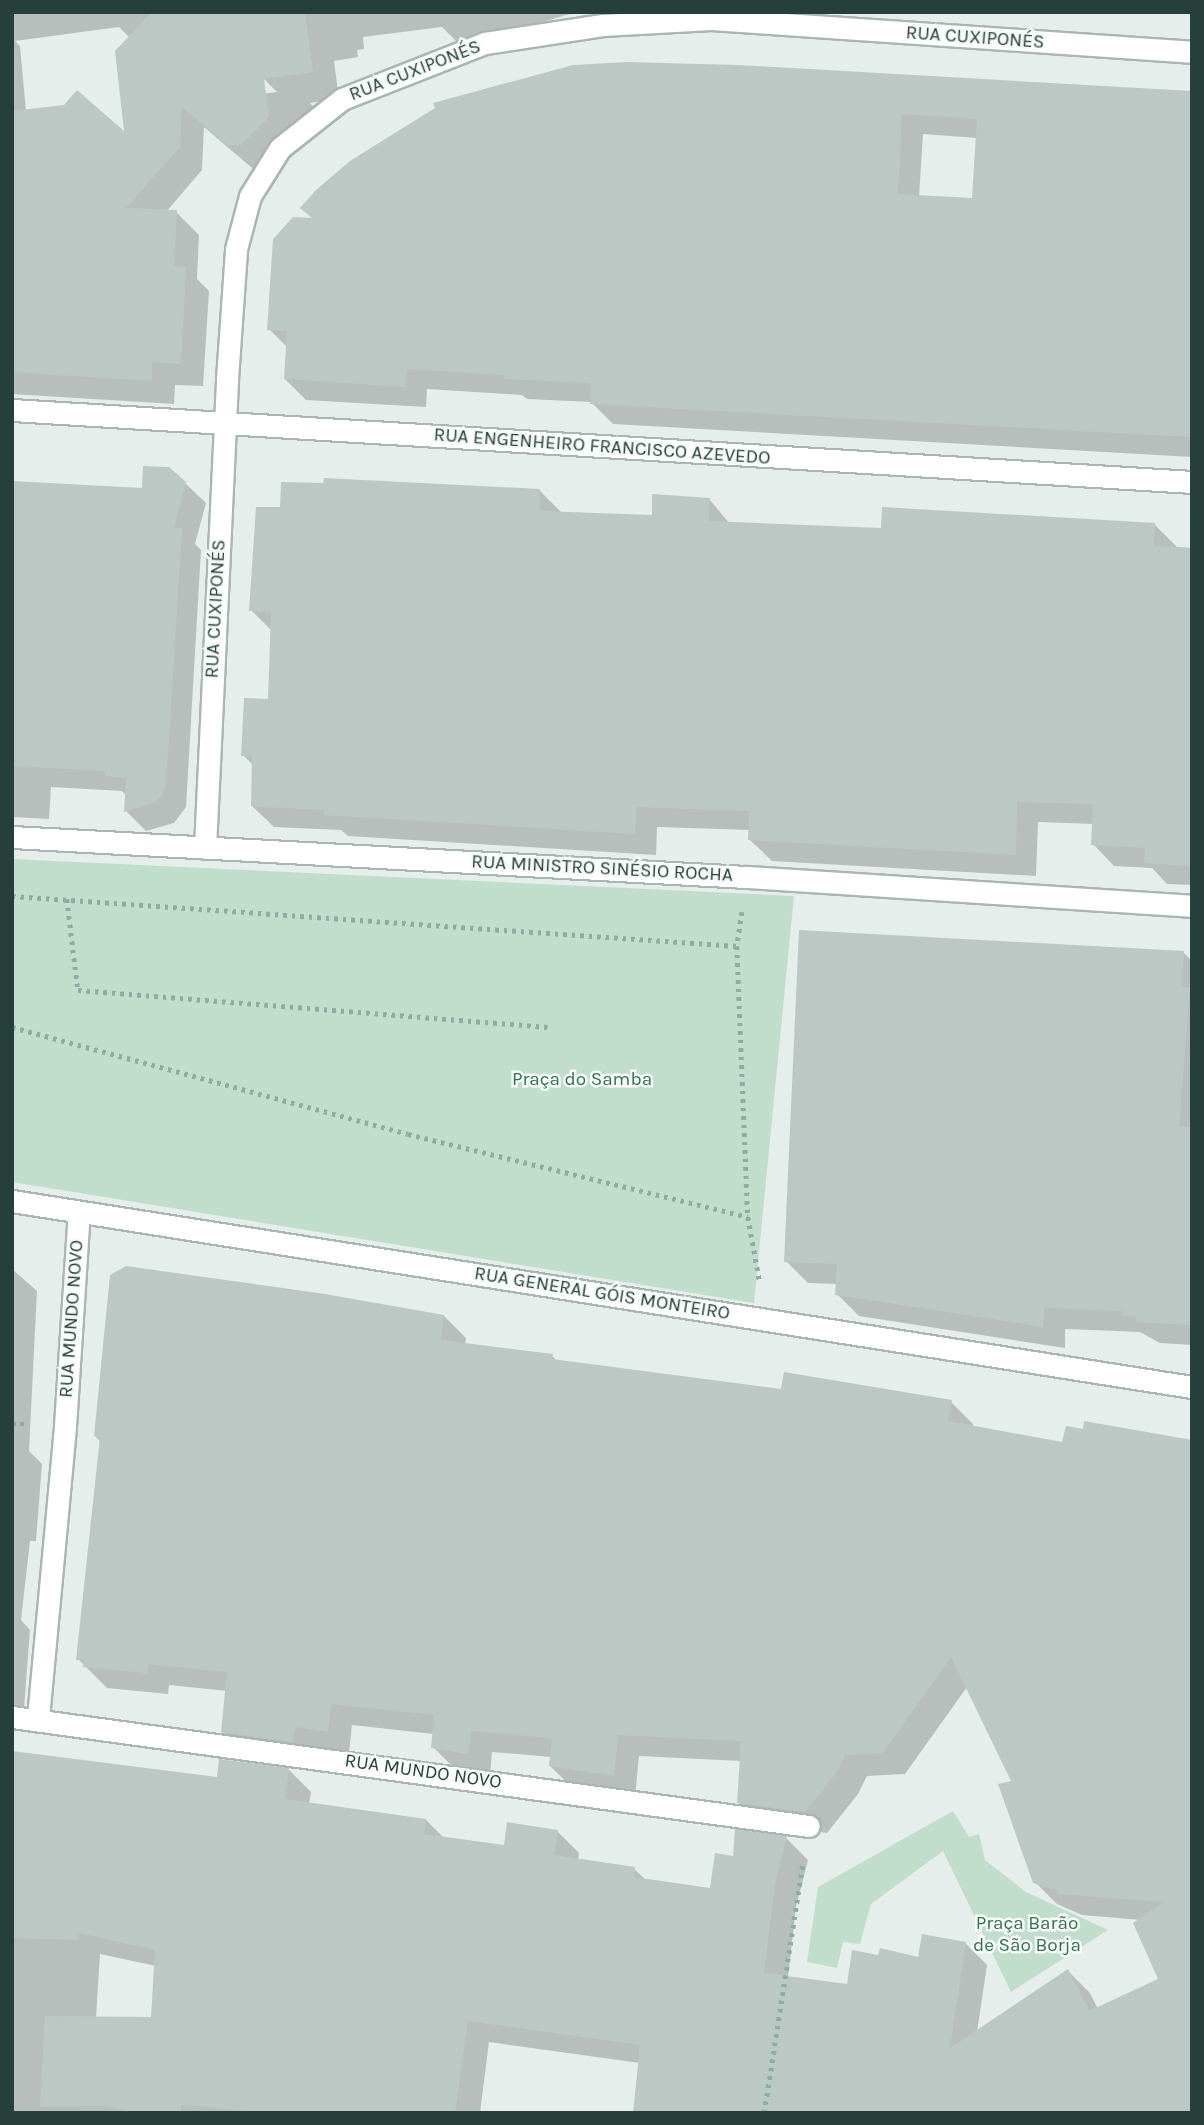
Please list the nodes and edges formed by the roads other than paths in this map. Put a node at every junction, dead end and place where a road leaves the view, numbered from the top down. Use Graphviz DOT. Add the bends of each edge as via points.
graph roads {
  1 [pos="1192,52"];
  2 [pos="12,410"];
  3 [pos="226,422"];
  4 [pos="1192,482"];
  5 [pos="12,837"];
  6 [pos="205,848"];
  7 [pos="1192,905"];
  8 [pos="12,1202"];
  9 [pos="79,1212"];
  10 [pos="1192,1387"];
  11 [pos="12,1717"];
  12 [pos="38,1718"];
  13 [pos="809,1826"];
  1 -- 3 [label="street, RUA CUXIPONÉS" via="711,19 603,25 485,43 342,99 280,148 250,196 236,249"];
  2 -- 3 [label="street, RUA ENGENHEIRO FRANCISCO AZEVEDO"];
  3 -- 4 [label="street, RUA ENGENHEIRO FRANCISCO AZEVEDO"];
  3 -- 6 [label="street, RUA CUXIPONÉS"];
  5 -- 6 [label="street, RUA MINISTRO SINÉSIO ROCHA"];
  6 -- 7 [label="street, RUA MINISTRO SINÉSIO ROCHA"];
  8 -- 9 [label="street, RUA GENERAL GÓIS MONTEIRO"];
  9 -- 10 [label="street, RUA GENERAL GÓIS MONTEIRO"];
  9 -- 12 [label="street, RUA MUNDO NOVO"];
  11 -- 12 [label="street, RUA MUNDO NOVO"];
  12 -- 13 [label="street, RUA MUNDO NOVO"];
}
